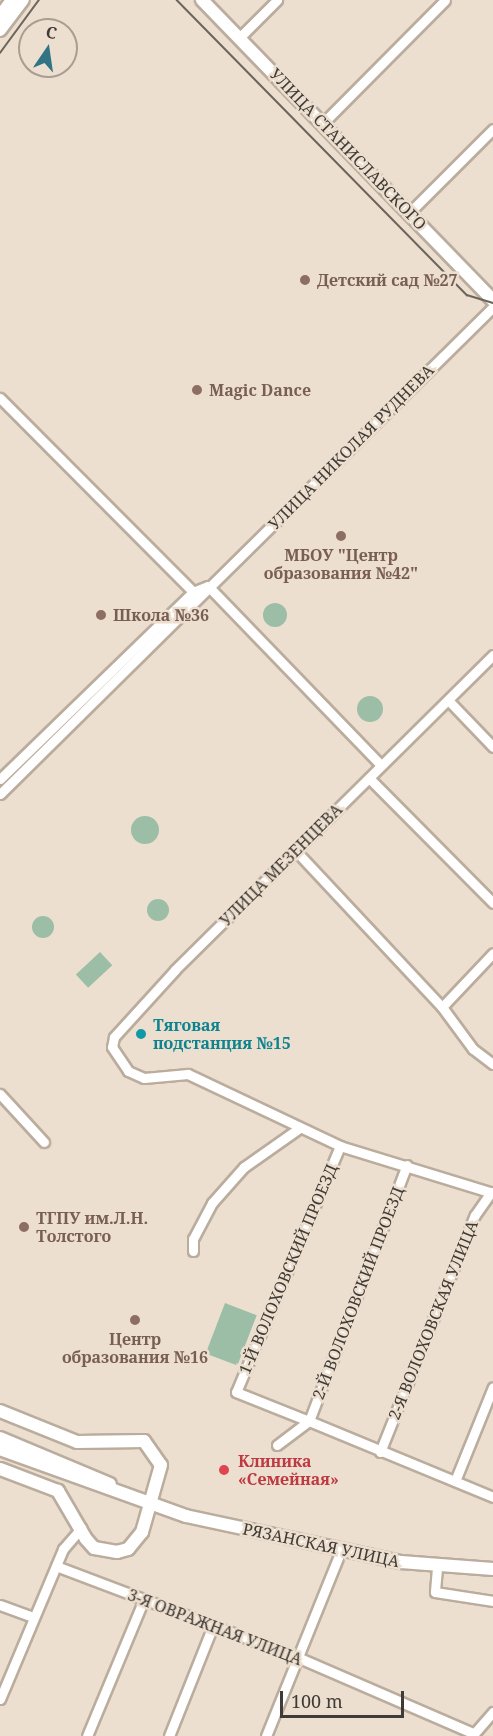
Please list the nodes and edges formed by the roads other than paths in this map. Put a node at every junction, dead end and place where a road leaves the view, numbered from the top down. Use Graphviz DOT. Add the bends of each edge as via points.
graph roads {
  1 [pos="12,0"];
  2 [pos="23,0"];
  3 [pos="202,0"];
  4 [pos="277,0"];
  5 [pos="445,0"];
  6 [pos="0,16"];
  7 [pos="0,30"];
  8 [pos="239,38"];
  9 [pos="323,123"];
  10 [pos="493,129"];
  11 [pos="410,212"];
  12 [pos="493,300"];
  13 [pos="493,307"];
  14 [pos="0,398"];
  15 [pos="208,586"];
  16 [pos="193,592"];
  17 [pos="493,655"];
  18 [pos="448,700"];
  19 [pos="493,747"];
  20 [pos="381,765"];
  21 [pos="369,778"];
  22 [pos="0,779"];
  23 [pos="0,794"];
  24 [pos="295,850"];
  25 [pos="493,903"];
  26 [pos="493,953"];
  27 [pos="442,1007"];
  28 [pos="493,1064"];
  29 [pos="0,1094"];
  30 [pos="298,1129"];
  31 [pos="44,1142"];
  32 [pos="340,1146"];
  33 [pos="407,1166"];
  34 [pos="492,1192"];
  35 [pos="194,1251"];
  36 [pos="493,1387"];
  37 [pos="0,1412"];
  38 [pos="309,1421"];
  39 [pos="0,1438"];
  40 [pos="277,1445"];
  41 [pos="0,1449"];
  42 [pos="380,1452"];
  43 [pos="33,1462"];
  44 [pos="0,1469"];
  45 [pos="454,1481"];
  46 [pos="58,1491"];
  47 [pos="493,1497"];
  48 [pos="151,1504"];
  49 [pos="81,1528"];
  50 [pos="341,1550"];
  51 [pos="56,1566"];
  52 [pos="437,1568"];
  53 [pos="493,1569"];
  54 [pos="144,1599"];
  55 [pos="493,1601"];
  56 [pos="0,1605"];
  57 [pos="33,1617"];
  58 [pos="212,1628"];
  59 [pos="297,1658"];
  60 [pos="0,1699"];
  61 [pos="493,1712"];
  62 [pos="472,1735"];
  63 [pos="87,1736"];
  64 [pos="169,1736"];
  65 [pos="266,1736"];
  1 -- 6 [label="main road"];
  2 -- 7 [label="main road"];
  3 -- 8 [label="main road, УЛИЦА СТАНИСЛАВСКОГО"];
  4 -- 8 [label="street"];
  5 -- 9 [label="street"];
  8 -- 9 [label="main road, УЛИЦА СТАНИСЛАВСКОГО"];
  9 -- 11 [label="main road, УЛИЦА СТАНИСЛАВСКОГО"];
  10 -- 11 [label="street"];
  11 -- 12 [label="main road, УЛИЦА СТАНИСЛАВСКОГО"];
  13 -- 15 [label="street, УЛИЦА НИКОЛАЯ РУДНЕВА"];
  14 -- 16 [label="street"];
  15 -- 16 [label="street, УЛИЦА НИКОЛАЯ РУДНЕВА"];
  15 -- 20 [label="street"];
  15 -- 23 [label="street, УЛИЦА НИКОЛАЯ РУДНЕВА"];
  16 -- 22 [label="street, УЛИЦА НИКОЛАЯ РУДНЕВА"];
  17 -- 18 [label="street, УЛИЦА МЕЗЕНЦЕВА"];
  18 -- 19 [label="street"];
  18 -- 20 [label="street, УЛИЦА МЕЗЕНЦЕВА"];
  20 -- 21 [label="street, УЛИЦА МЕЗЕНЦЕВА"];
  21 -- 24 [label="street, УЛИЦА МЕЗЕНЦЕВА"];
  21 -- 25 [label="street"];
  24 -- 27 [label="street"];
  24 -- 30 [label="street, УЛИЦА МЕЗЕНЦЕВА" via="114,1037 116,1057 144,1078 188,1074"];
  26 -- 27 [label="street"];
  27 -- 28 [label="street" via="473,1049"];
  29 -- 31 [label="street"];
  30 -- 32 [label="street"];
  30 -- 35 [label="street" via="244,1167 212,1203 193,1239"];
  32 -- 33 [label="street"];
  32 -- 38 [label="street, 1-Й ВОЛОХОВСКИЙ ПРОЕЗД" via="236,1392"];
  33 -- 34 [label="street"];
  33 -- 38 [label="street, 2-Й ВОЛОХОВСКИЙ ПРОЕЗД"];
  34 -- 42 [label="street, 2-Я ВОЛОХОВСКАЯ УЛИЦА" via="475,1215"];
  36 -- 45 [label="street"];
  37 -- 48 [label="main road" via="77,1442 144,1441 161,1465"];
  38 -- 40 [label="street"];
  38 -- 42 [label="street"];
  39 -- 48 [label="main road, РЯЗАНСКАЯ УЛИЦА"];
  41 -- 43 [label="main road, РЯЗАНСКАЯ УЛИЦА"];
  42 -- 45 [label="street"];
  43 -- 46 [label="main road"];
  43 -- 48 [label="main road, РЯЗАНСКАЯ УЛИЦА"];
  44 -- 46 [label="main road"];
  45 -- 47 [label="street"];
  46 -- 49 [label="main road"];
  48 -- 49 [label="main road" via="142,1532 128,1549 94,1548"];
  48 -- 50 [label="main road, РЯЗАНСКАЯ УЛИЦА"];
  49 -- 51 [label="street"];
  50 -- 52 [label="main road, РЯЗАНСКАЯ УЛИЦА"];
  50 -- 59 [label="street"];
  51 -- 54 [label="street, 3-Я ОВРАЖНАЯ УЛИЦА"];
  51 -- 57 [label="street"];
  52 -- 53 [label="main road, РЯЗАНСКАЯ УЛИЦА"];
  52 -- 55 [label="street" via="435,1592"];
  54 -- 58 [label="street, 3-Я ОВРАЖНАЯ УЛИЦА"];
  54 -- 63 [label="street"];
  56 -- 57 [label="street"];
  57 -- 60 [label="street"];
  58 -- 59 [label="street, 3-Я ОВРАЖНАЯ УЛИЦА"];
  58 -- 64 [label="street"];
  59 -- 62 [label="street, 3-Я ОВРАЖНАЯ УЛИЦА"];
  59 -- 65 [label="street"];
  61 -- 62 [label="street"];
}
